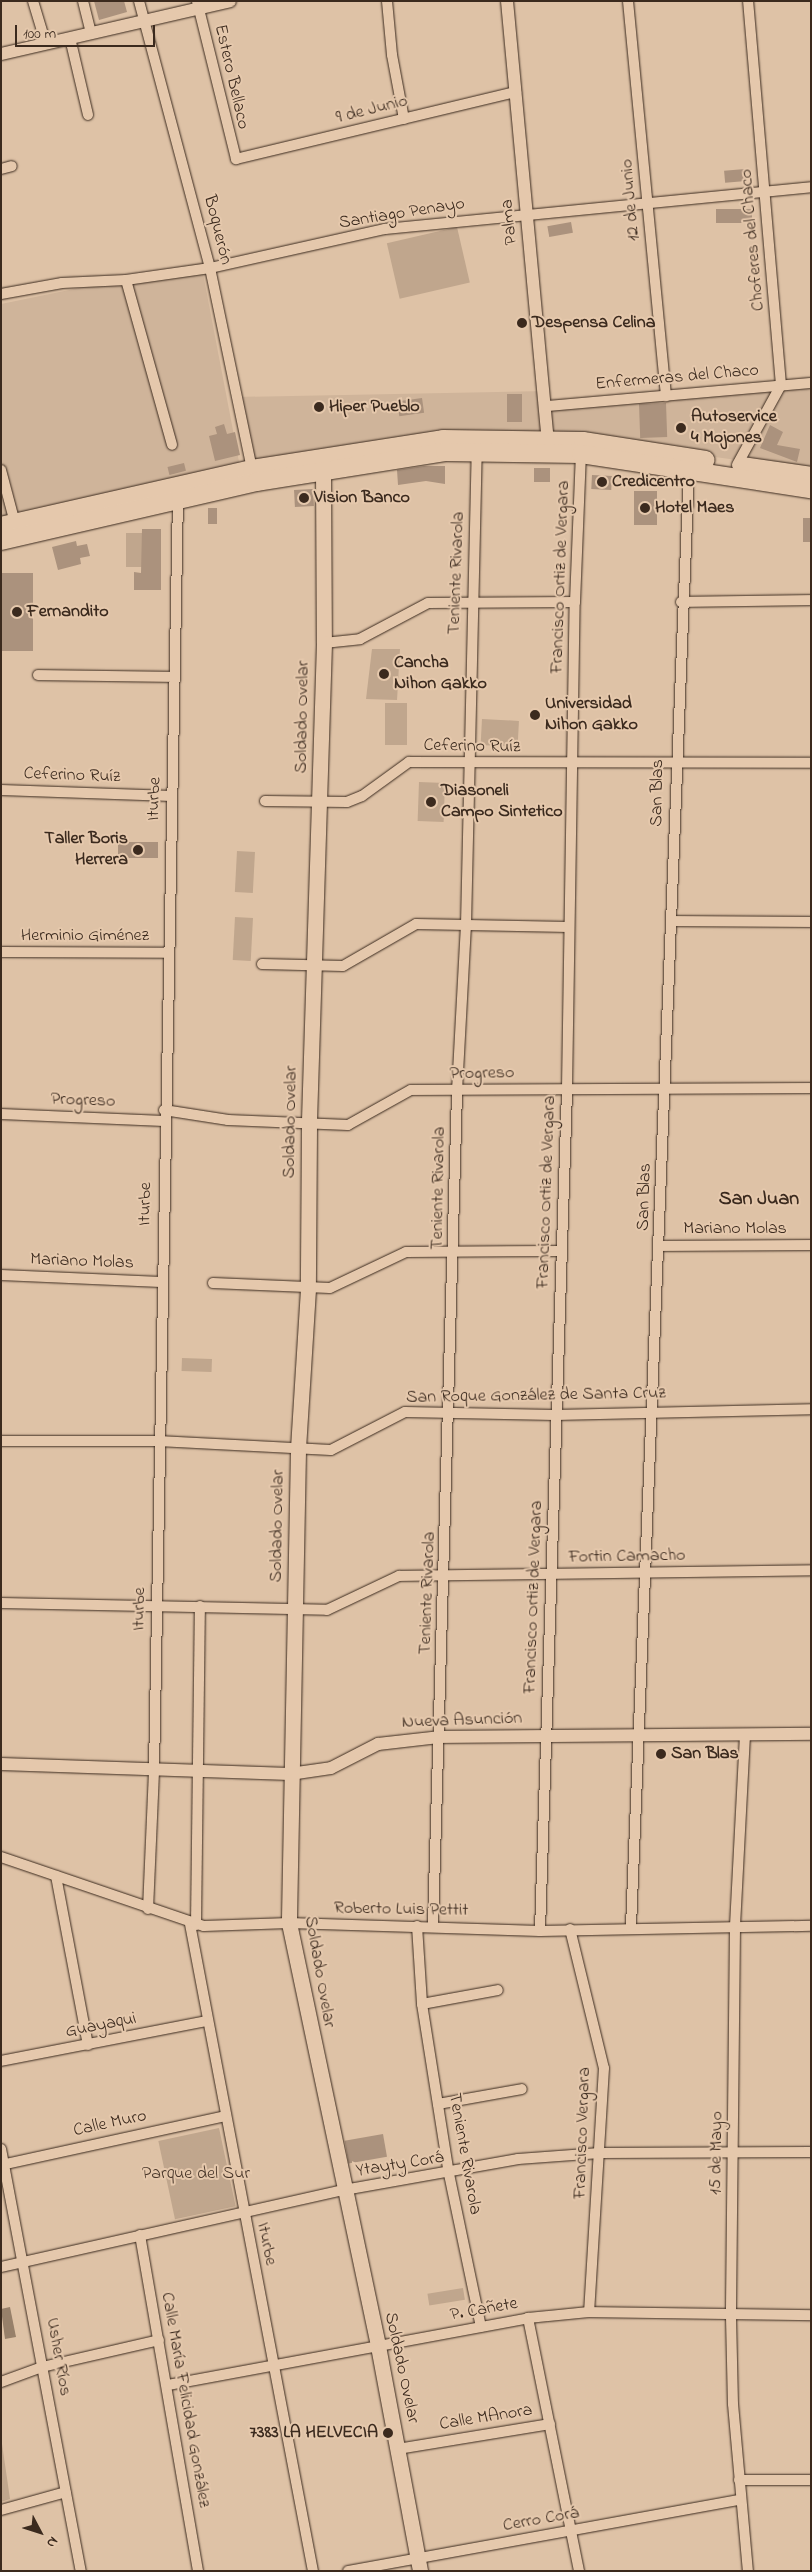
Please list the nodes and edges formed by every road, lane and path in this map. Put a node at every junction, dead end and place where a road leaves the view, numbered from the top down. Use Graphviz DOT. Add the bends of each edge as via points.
graph roads {
  1 [pos="34,1"];
  2 [pos="83,1"];
  3 [pos="139,1"];
  4 [pos="230,1"];
  5 [pos="387,1"];
  6 [pos="507,1"];
  7 [pos="628,1"];
  8 [pos="748,1"];
  9 [pos="198,5"];
  10 [pos="144,21"];
  11 [pos="91,33"];
  12 [pos="70,38"];
  13 [pos="46,44"];
  14 [pos="1,54"];
  15 [pos="516,92"];
  16 [pos="88,115"];
  17 [pos="404,118"];
  18 [pos="236,159"];
  19 [pos="12,166"];
  20 [pos="1,169"];
  21 [pos="811,187"];
  22 [pos="766,191"];
  23 [pos="648,201"];
  24 [pos="527,215"];
  25 [pos="210,268"];
  26 [pos="126,280"];
  27 [pos="1,294"];
  28 [pos="811,383"];
  29 [pos="781,385"];
  30 [pos="666,396"];
  31 [pos="547,406"];
  32 [pos="548,438"];
  33 [pos="172,445"];
  34 [pos="477,450"];
  35 [pos="581,454"];
  36 [pos="323,463"];
  37 [pos="737,465"];
  38 [pos="252,469"];
  39 [pos="689,469"];
  40 [pos="1,470"];
  41 [pos="811,476"];
  42 [pos="811,489"];
  43 [pos="178,500"];
  44 [pos="8,524"];
  45 [pos="1,541"];
  46 [pos="811,600"];
  47 [pos="575,602"];
  48 [pos="681,602"];
  49 [pos="472,603"];
  50 [pos="324,643"];
  51 [pos="38,675"];
  52 [pos="175,677"];
  53 [pos="468,762"];
  54 [pos="675,762"];
  55 [pos="811,763"];
  56 [pos="572,765"];
  57 [pos="1,790"];
  58 [pos="172,796"];
  59 [pos="265,801"];
  60 [pos="320,802"];
  61 [pos="672,921"];
  62 [pos="811,922"];
  63 [pos="466,925"];
  64 [pos="568,927"];
  65 [pos="1,952"];
  66 [pos="168,953"];
  67 [pos="262,964"];
  68 [pos="314,966"];
  69 [pos="664,1088"];
  70 [pos="811,1088"];
  71 [pos="567,1089"];
  72 [pos="457,1091"];
  73 [pos="1,1114"];
  74 [pos="164,1115"];
  75 [pos="309,1126"];
  76 [pos="811,1245"];
  77 [pos="659,1246"];
  78 [pos="455,1251"];
  79 [pos="562,1251"];
  80 [pos="1,1276"];
  81 [pos="161,1282"];
  82 [pos="214,1283"];
  83 [pos="308,1289"];
  84 [pos="811,1409"];
  85 [pos="653,1410"];
  86 [pos="449,1412"];
  87 [pos="555,1415"];
  88 [pos="1,1441"];
  89 [pos="158,1441"];
  90 [pos="298,1450"];
  91 [pos="811,1570"];
  92 [pos="647,1572"];
  93 [pos="551,1575"];
  94 [pos="445,1576"];
  95 [pos="1,1603"];
  96 [pos="156,1605"];
  97 [pos="200,1606"];
  98 [pos="295,1610"];
  99 [pos="811,1734"];
  100 [pos="745,1735"];
  101 [pos="638,1736"];
  102 [pos="438,1737"];
  103 [pos="546,1737"];
  104 [pos="1,1764"];
  105 [pos="154,1770"];
  106 [pos="196,1771"];
  107 [pos="290,1774"];
  108 [pos="1,1857"];
  109 [pos="56,1876"];
  110 [pos="148,1909"];
  111 [pos="193,1924"];
  112 [pos="289,1924"];
  113 [pos="417,1926"];
  114 [pos="432,1926"];
  115 [pos="811,1926"];
  116 [pos="631,1927"];
  117 [pos="735,1927"];
  118 [pos="570,1929"];
  119 [pos="540,1931"];
  120 [pos="498,1990"];
  121 [pos="422,2004"];
  122 [pos="206,2021"];
  123 [pos="88,2045"];
  124 [pos="1,2061"];
  125 [pos="522,2089"];
  126 [pos="438,2104"];
  127 [pos="225,2116"];
  128 [pos="1,2149"];
  129 [pos="811,2152"];
  130 [pos="600,2153"];
  131 [pos="734,2154"];
  132 [pos="3,2165"];
  133 [pos="449,2174"];
  134 [pos="344,2190"];
  135 [pos="243,2214"];
  136 [pos="140,2235"];
  137 [pos="25,2260"];
  138 [pos="1,2268"];
  139 [pos="589,2312"];
  140 [pos="811,2315"];
  141 [pos="731,2317"];
  142 [pos="528,2318"];
  143 [pos="481,2326"];
  144 [pos="159,2340"];
  145 [pos="378,2346"];
  146 [pos="274,2364"];
  147 [pos="42,2367"];
  148 [pos="1,2382"];
  149 [pos="168,2385"];
  150 [pos="550,2424"];
  151 [pos="398,2449"];
  152 [pos="739,2480"];
  153 [pos="811,2480"];
  154 [pos="66,2492"];
  155 [pos="740,2500"];
  156 [pos="1,2510"];
  157 [pos="572,2531"];
  158 [pos="418,2565"];
  159 [pos="81,2571"];
  160 [pos="198,2571"];
  161 [pos="313,2571"];
  162 [pos="348,2571"];
  163 [pos="579,2571"];
  164 [pos="748,2571"];
  1 -- 13 [label="street"];
  2 -- 11 [label="street"];
  3 -- 10 [label="street, Boquerón"];
  4 -- 9 [label="street"];
  5 -- 17 [label="street"];
  6 -- 15 [label="street, Palma"];
  7 -- 23 [label="street, 12 de Junio"];
  8 -- 22 [label="street, Choferes del Chaco"];
  9 -- 10 [label="street"];
  9 -- 18 [label="street, Estero Bellaco"];
  10 -- 11 [label="street"];
  10 -- 25 [label="street, Boquerón"];
  11 -- 12 [label="street"];
  12 -- 13 [label="street"];
  12 -- 16 [label="street"];
  13 -- 14 [label="street"];
  15 -- 17 [label="street, 9 de Junio"];
  15 -- 24 [label="street, Palma"];
  17 -- 18 [label="street, 9 de Junio"];
  19 -- 20 [label="street"];
  21 -- 22 [label="street, Santiago Penayo"];
  22 -- 23 [label="street, Santiago Penayo"];
  22 -- 29 [label="street, Choferes del Chaco"];
  23 -- 24 [label="street, Santiago Penayo"];
  23 -- 30 [label="street, 12 de Junio"];
  24 -- 25 [label="street, Santiago Penayo" via="385,230"];
  24 -- 31 [label="street, Palma"];
  25 -- 26 [label="street, Santiago Penayo"];
  25 -- 38 [label="street, Boquerón"];
  26 -- 27 [label="street, Santiago Penayo" via="62,283"];
  26 -- 33 [label="street"];
  28 -- 29 [label="street, Enfermeras del Chaco"];
  29 -- 30 [label="street, Enfermeras del Chaco"];
  29 -- 37 [label="street"];
  30 -- 31 [label="street, Enfermeras del Chaco"];
  31 -- 32 [label="street, Palma"];
  32 -- 36 [label="highway" via="443,439"];
  32 -- 37 [label="highway"];
  34 -- 35 [label="highway"];
  34 -- 36 [label="highway"];
  34 -- 49 [label="street, Teniente Rivarola"];
  35 -- 39 [label="highway"];
  35 -- 47 [label="street, Francisco Ortiz de Vergara"];
  36 -- 38 [label="highway"];
  36 -- 43 [label="highway"];
  36 -- 50 [label="main road, Soldado Ovelar"];
  37 -- 41 [label="highway"];
  38 -- 44 [label="highway"];
  39 -- 42 [label="highway"];
  39 -- 48 [label="street, San Blas"];
  40 -- 44 [label="street"];
  43 -- 45 [label="highway"];
  43 -- 52 [label="street, Iturbe"];
  46 -- 48 [label="street"];
  47 -- 49 [label="street"];
  47 -- 56 [label="street, Francisco Ortiz de Vergara"];
  48 -- 54 [label="street, San Blas"];
  49 -- 50 [label="street" via="428,603 360,639"];
  49 -- 53 [label="street, Teniente Rivarola"];
  50 -- 60 [label="main road, Soldado Ovelar"];
  51 -- 52 [label="street"];
  52 -- 58 [label="street, Iturbe"];
  53 -- 56 [label="street, Ceferino Ruíz"];
  53 -- 60 [label="street, Ceferino Ruíz" via="409,762 362,796 347,802"];
  53 -- 63 [label="street, Teniente Rivarola"];
  54 -- 55 [label="street, Ceferino Ruíz"];
  54 -- 56 [label="street, Ceferino Ruíz"];
  54 -- 61 [label="street, San Blas"];
  56 -- 64 [label="street, Francisco Ortiz de Vergara"];
  57 -- 58 [label="street, Ceferino Ruíz"];
  58 -- 66 [label="street, Iturbe"];
  59 -- 60 [label="street, Ceferino Ruíz"];
  60 -- 68 [label="main road, Soldado Ovelar"];
  61 -- 62 [label="street"];
  61 -- 69 [label="street, San Blas"];
  63 -- 64 [label="street"];
  63 -- 68 [label="street" via="416,924 358,960 343,966"];
  63 -- 72 [label="street, Teniente Rivarola"];
  64 -- 71 [label="street, Francisco Ortiz de Vergara"];
  65 -- 66 [label="street, Herminio Giménez"];
  66 -- 74 [label="street, Iturbe"];
  67 -- 68 [label="street"];
  68 -- 75 [label="main road, Soldado Ovelar"];
  69 -- 70 [label="street, Progreso"];
  69 -- 71 [label="street, Progreso"];
  69 -- 77 [label="street, San Blas"];
  71 -- 72 [label="street, Progreso"];
  71 -- 79 [label="street, Francisco Ortiz de Vergara"];
  72 -- 75 [label="street, Progreso" via="411,1090 348,1125"];
  72 -- 78 [label="street, Teniente Rivarola"];
  73 -- 74 [label="street, Progreso"];
  74 -- 75 [label="street, Progreso"];
  74 -- 81 [label="street, Iturbe"];
  75 -- 83 [label="main road, Soldado Ovelar"];
  76 -- 77 [label="street, Mariano Molas"];
  77 -- 85 [label="street, San Blas"];
  78 -- 79 [label="street"];
  78 -- 83 [label="street" via="406,1252 330,1288"];
  78 -- 86 [label="street, Teniente Rivarola"];
  79 -- 87 [label="street, Francisco Ortiz de Vergara"];
  80 -- 81 [label="street, Mariano Molas"];
  81 -- 89 [label="street, Iturbe"];
  82 -- 83 [label="street"];
  83 -- 90 [label="main road, Soldado Ovelar"];
  84 -- 85 [label="street, San Roque González de Santa Cruz"];
  85 -- 87 [label="street, San Roque González de Santa Cruz"];
  85 -- 92 [label="street, San Blas"];
  86 -- 87 [label="street, San Roque González de Santa Cruz"];
  86 -- 90 [label="street, San Roque González de Santa Cruz" via="405,1412 331,1450"];
  86 -- 94 [label="street, Teniente Rivarola"];
  87 -- 93 [label="street, Francisco Ortiz de Vergara"];
  88 -- 89 [label="street, San Roque González de Santa Cruz"];
  89 -- 90 [label="street, San Roque González de Santa Cruz"];
  89 -- 96 [label="street, Iturbe"];
  90 -- 98 [label="main road, Soldado Ovelar"];
  91 -- 92 [label="street, Fortin Camacho"];
  92 -- 93 [label="street, Fortin Camacho"];
  92 -- 101 [label="street, San Blas"];
  93 -- 94 [label="street, Fortin Camacho"];
  93 -- 103 [label="street, Francisco Ortiz de Vergara"];
  94 -- 98 [label="street, Fortin Camacho" via="400,1576 328,1610"];
  94 -- 102 [label="street, Teniente Rivarola"];
  95 -- 96 [label="street, Fortin Camacho"];
  96 -- 97 [label="street, Fortin Camacho"];
  96 -- 105 [label="street, Iturbe"];
  97 -- 98 [label="street, Fortin Camacho"];
  97 -- 106 [label="street, Iturbe"];
  98 -- 107 [label="main road, Soldado Ovelar"];
  99 -- 100 [label="street, Nueva Asunción"];
  100 -- 101 [label="street, Nueva Asunción"];
  100 -- 117 [label="street, 15 de Mayo"];
  101 -- 103 [label="street, Nueva Asunción"];
  101 -- 116 [label="street, San Blas"];
  102 -- 103 [label="street, Nueva Asunción"];
  102 -- 107 [label="street, Nueva Asunción" via="378,1744 331,1768"];
  102 -- 114 [label="street, Teniente Rivarola"];
  103 -- 119 [label="street, Francisco Ortiz de Vergara"];
  104 -- 105 [label="street, Nueva Asunción"];
  105 -- 106 [label="street, Nueva Asunción"];
  105 -- 110 [label="street, Iturbe"];
  106 -- 107 [label="street, Nueva Asunción"];
  106 -- 111 [label="street, Iturbe"];
  107 -- 112 [label="main road, Soldado Ovelar"];
  108 -- 109 [label="street, Roberto Luis Pettit"];
  109 -- 110 [label="street, Roberto Luis Pettit"];
  109 -- 123 [label="street"];
  110 -- 111 [label="street, Roberto Luis Pettit"];
  111 -- 112 [label="street, Roberto Luis Pettit" via="241,1927"];
  111 -- 122 [label="street, Iturbe"];
  112 -- 113 [label="street, Roberto Luis Pettit"];
  112 -- 134 [label="main road, Soldado Ovelar"];
  113 -- 114 [label="street, Roberto Luis Pettit"];
  113 -- 121 [label="street, Teniente Rivarola"];
  114 -- 119 [label="street, Roberto Luis Pettit"];
  115 -- 117 [label="street, Roberto Luis Pettit"];
  116 -- 117 [label="street, Roberto Luis Pettit"];
  116 -- 118 [label="street, Roberto Luis Pettit"];
  117 -- 131 [label="street, 15 de Mayo"];
  118 -- 119 [label="street, Roberto Luis Pettit"];
  118 -- 130 [label="street, Francisco Vergara" via="604,2068"];
  120 -- 121 [label="street"];
  121 -- 126 [label="street, Teniente Rivarola"];
  122 -- 123 [label="street, Guayaqui"];
  122 -- 127 [label="street, Iturbe"];
  123 -- 124 [label="street, Guayaqui"];
  125 -- 126 [label="street"];
  126 -- 133 [label="street, Teniente Rivarola"];
  127 -- 132 [label="street, Calle Muro"];
  127 -- 135 [label="street, Iturbe"];
  128 -- 132 [label="street, Usher Ríos"];
  129 -- 131 [label="street, Ytayty Corá"];
  130 -- 131 [label="street, Ytayty Corá"];
  130 -- 133 [label="street, Ytayty Corá" via="518,2159"];
  130 -- 139 [label="street, Francisco Vergara"];
  131 -- 141 [label="street, 15 de Mayo"];
  132 -- 137 [label="street, Usher Ríos"];
  133 -- 134 [label="street, Ytayty Corá"];
  133 -- 143 [label="street, Teniente Rivarola"];
  134 -- 135 [label="street, Ytayty Corá"];
  134 -- 145 [label="main road, Soldado Ovelar"];
  135 -- 136 [label="street, Ytayty Corá"];
  135 -- 146 [label="street, Iturbe"];
  136 -- 137 [label="street, Ytayty Corá"];
  136 -- 144 [label="street, Calle María Felicidad González"];
  137 -- 138 [label="street, Ytayty Corá"];
  137 -- 147 [label="street, Usher Ríos"];
  139 -- 141 [label="street, P. Cañete"];
  139 -- 142 [label="street, P. Cañete"];
  140 -- 141 [label="street, P. Cañete"];
  141 -- 152 [label="street, 15 de Mayo"];
  142 -- 143 [label="street, P. Cañete"];
  142 -- 150 [label="street"];
  143 -- 145 [label="street, P. Cañete"];
  144 -- 147 [label="street"];
  144 -- 149 [label="street, Calle María Felicidad González"];
  145 -- 146 [label="street, P. Cañete"];
  145 -- 151 [label="main road, Soldado Ovelar"];
  146 -- 149 [label="street, P. Cañete"];
  146 -- 161 [label="street, Iturbe"];
  147 -- 148 [label="street"];
  147 -- 154 [label="street, Usher Ríos"];
  149 -- 160 [label="street, Calle María Felicidad González"];
  150 -- 151 [label="street, Calle MAnora"];
  150 -- 157 [label="street"];
  151 -- 158 [label="main road, Soldado Ovelar"];
  152 -- 153 [label="street"];
  152 -- 155 [label="street, 15 de Mayo"];
  154 -- 156 [label="street"];
  154 -- 159 [label="street, Usher Ríos"];
  155 -- 157 [label="street, Cerro Corá"];
  155 -- 164 [label="street, 15 de Mayo"];
  157 -- 158 [label="street, Cerro Corá"];
  157 -- 163 [label="street"];
  158 -- 162 [label="street, Cerro Corá"];
}
